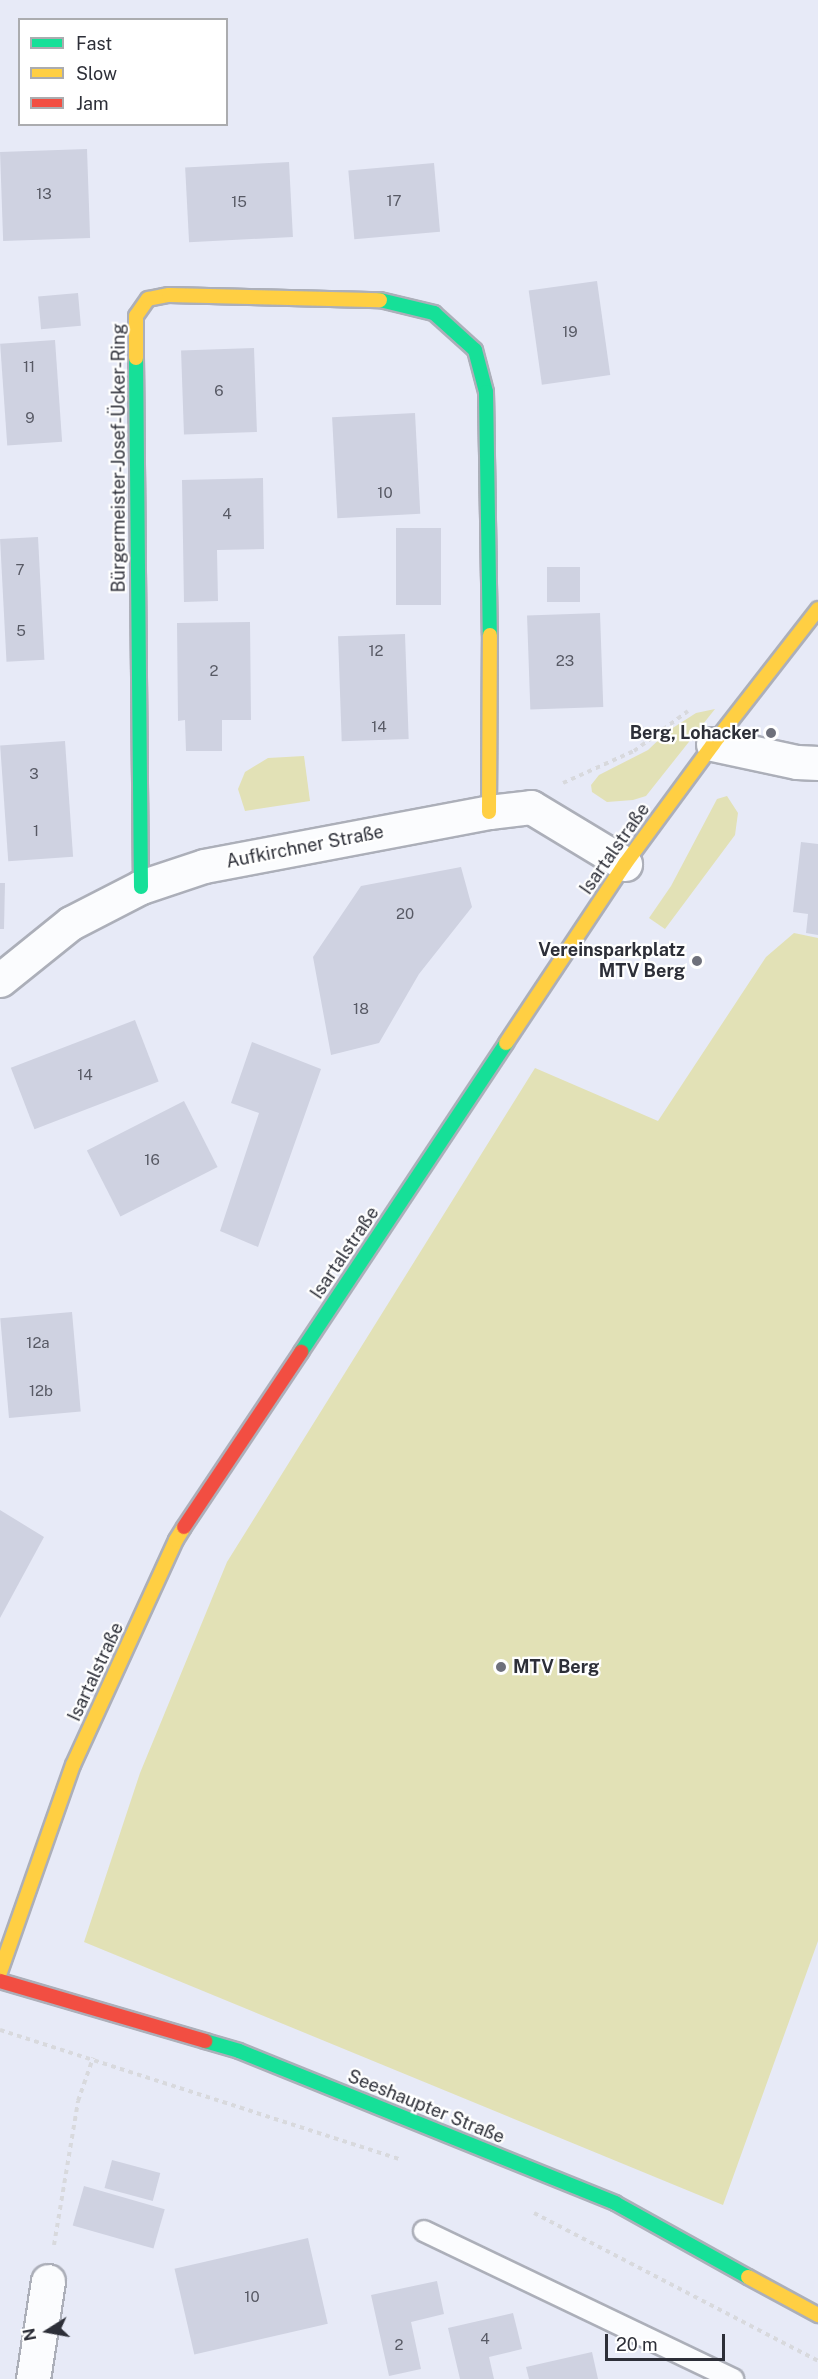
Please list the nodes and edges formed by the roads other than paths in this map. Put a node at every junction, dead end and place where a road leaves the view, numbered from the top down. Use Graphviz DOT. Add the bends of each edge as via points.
graph roads {
  1 [pos="818,609"];
  2 [pos="713,744"];
  3 [pos="818,763"];
  4 [pos="489,812"];
  5 [pos="625,864"];
  6 [pos="141,887"];
  7 [pos="0,980"];
  8 [pos="0,1972"];
  9 [pos="0,1981"];
  10 [pos="424,2231"];
  11 [pos="48,2281"];
  12 [pos="818,2315"];
  13 [pos="33,2379"];
  14 [pos="733,2379"];
  1 -- 2 [label="main road, Isartalstraße"];
  2 -- 3 [label="street"];
  2 -- 5 [label="main road, Isartalstraße"];
  4 -- 5 [label="street, Aufkirchner Straße" via="531,807"];
  4 -- 6 [label="street, Aufkirchner Straße" via="204,866"];
  4 -- 6 [label="main road, Bürgermeister-Josef-Ücker-Ring" via="486,392 475,350 434,313 378,299 169,295 148,299 136,316"];
  5 -- 8 [label="main road, Isartalstraße" via="176,1540 73,1766"];
  6 -- 7 [label="street, Aufkirchner Straße" via="71,923"];
  9 -- 12 [label="main road, Seeshaupter Straße" via="239,2051 615,2202"];
  10 -- 14 [label="lane"];
  11 -- 13 [label="street"];
}
